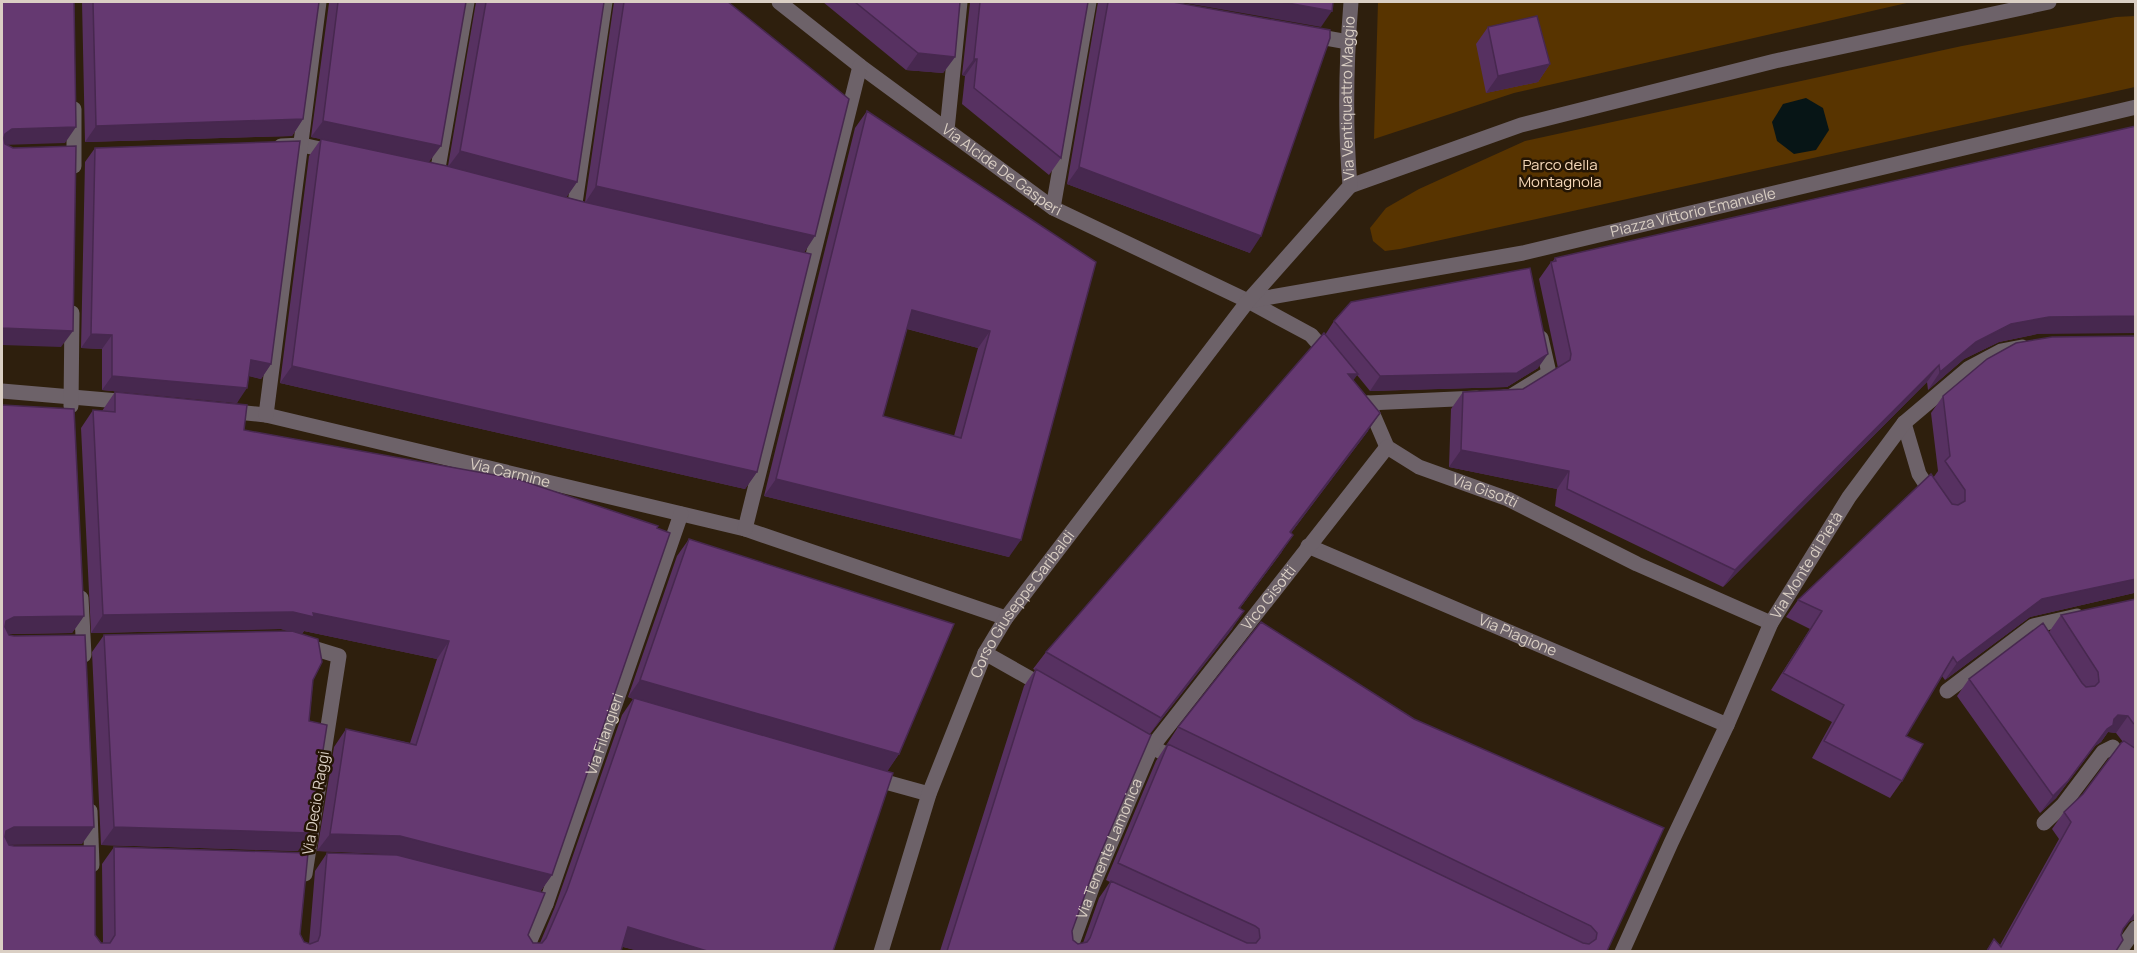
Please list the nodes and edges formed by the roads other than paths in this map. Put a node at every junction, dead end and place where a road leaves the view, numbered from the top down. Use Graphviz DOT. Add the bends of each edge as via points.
graph roads {
  1 [pos="319,2"];
  2 [pos="467,2"];
  3 [pos="605,2"];
  4 [pos="779,2"];
  5 [pos="960,2"];
  6 [pos="1089,2"];
  7 [pos="1351,2"];
  8 [pos="2049,2"];
  9 [pos="1290,31"];
  10 [pos="1348,42"];
  11 [pos="860,66"];
  12 [pos="74,95"];
  13 [pos="2136,107"];
  14 [pos="947,130"];
  15 [pos="302,145"];
  16 [pos="266,146"];
  17 [pos="347,155"];
  18 [pos="437,174"];
  19 [pos="74,177"];
  20 [pos="1350,186"];
  21 [pos="1053,208"];
  22 [pos="574,210"];
  23 [pos="1248,302"];
  24 [pos="72,304"];
  25 [pos="1537,318"];
  26 [pos="2039,344"];
  27 [pos="1340,369"];
  28 [pos="2,391"];
  29 [pos="70,396"];
  30 [pos="140,403"];
  31 [pos="208,410"];
  32 [pos="266,415"];
  33 [pos="72,420"];
  34 [pos="1904,423"];
  35 [pos="1388,447"];
  36 [pos="1945,513"];
  37 [pos="681,514"];
  38 [pos="745,529"];
  39 [pos="1308,546"];
  40 [pos="80,585"];
  41 [pos="2090,613"];
  42 [pos="1006,618"];
  43 [pos="1771,623"];
  44 [pos="281,639"];
  45 [pos="985,653"];
  46 [pos="84,667"];
  47 [pos="1947,691"];
  48 [pos="1058,694"];
  49 [pos="1727,725"];
  50 [pos="1120,730"];
  51 [pos="1152,747"];
  52 [pos="2128,758"];
  53 [pos="1194,768"];
  54 [pos="862,775"];
  55 [pos="928,794"];
  56 [pos="90,795"];
  57 [pos="2044,823"];
  58 [pos="92,876"];
  59 [pos="304,884"];
  60 [pos="512,895"];
  61 [pos="546,904"];
  62 [pos="2136,928"];
  63 [pos="525,951"];
  64 [pos="881,951"];
  65 [pos="1069,951"];
  66 [pos="1622,951"];
  67 [pos="2120,951"];
  1 -- 15 [label="street"];
  2 -- 18 [label="street"];
  3 -- 22 [label="street"];
  4 -- 11 [label="street, Via Alcide De Gasperi"];
  5 -- 14 [label="street"];
  6 -- 21 [label="street"];
  7 -- 10 [label="street, Via Ventiquattro Maggio"];
  8 -- 20 [label="street" via="1775,61 1521,125"];
  9 -- 10 [label="street"];
  10 -- 20 [label="street, Via Ventiquattro Maggio"];
  11 -- 14 [label="street, Via Alcide De Gasperi"];
  11 -- 38 [label="street" via="805,263"];
  12 -- 19 [label="street"];
  13 -- 23 [label="street, Piazza Vittorio Emanuele" via="1524,258"];
  14 -- 21 [label="street, Via Alcide De Gasperi"];
  15 -- 16 [label="street"];
  15 -- 17 [label="street"];
  15 -- 32 [label="street"];
  20 -- 23 [label="street, Via Ventiquattro Maggio"];
  21 -- 23 [label="street, Via Alcide De Gasperi"];
  23 -- 27 [label="street" via="1311,335"];
  23 -- 42 [label="street, Corso Giuseppe Garibaldi"];
  24 -- 29 [label="street"];
  25 -- 35 [label="street" via="1549,373 1510,397 1364,399"];
  26 -- 34 [label="street, Via Monte di Pietà" via="2001,351 1969,368"];
  28 -- 29 [label="street"];
  29 -- 30 [label="street"];
  29 -- 33 [label="street"];
  31 -- 32 [label="street, Via Carmine"];
  32 -- 37 [label="street, Via Carmine"];
  34 -- 36 [label="street" via="1918,474"];
  34 -- 43 [label="street, Via Monte di Pietà" via="1849,497"];
  35 -- 39 [label="street, Vico Gisotti"];
  35 -- 43 [label="street, Via Gisotti" via="1419,467 1508,500 1637,564"];
  37 -- 38 [label="street, Via Carmine"];
  37 -- 61 [label="street, Via Filangieri" via="622,705"];
  38 -- 42 [label="street, Via Carmine"];
  39 -- 49 [label="street, Via Piagione"];
  39 -- 51 [label="street, Vico Gisotti" via="1254,627"];
  40 -- 46 [label="street"];
  41 -- 47 [label="street" via="2036,631"];
  42 -- 45 [label="street, Corso Giuseppe Garibaldi"];
  43 -- 49 [label="street, Via Monte di Pietà"];
  44 -- 59 [label="street, Via Decio Raggi" via="339,656"];
  45 -- 48 [label="street"];
  45 -- 55 [label="street, Corso Giuseppe Garibaldi"];
  49 -- 66 [label="street, Via Monte di Pietà" via="1665,841"];
  50 -- 51 [label="street"];
  51 -- 53 [label="street"];
  51 -- 65 [label="street, Via Tenente Lamonica" via="1098,888"];
  52 -- 57 [label="street" via="2111,744"];
  54 -- 55 [label="street"];
  55 -- 64 [label="street, Corso Giuseppe Garibaldi"];
  56 -- 58 [label="street"];
  60 -- 61 [label="street"];
  61 -- 63 [label="street, Via Filangieri"];
  62 -- 67 [label="street"];
}
